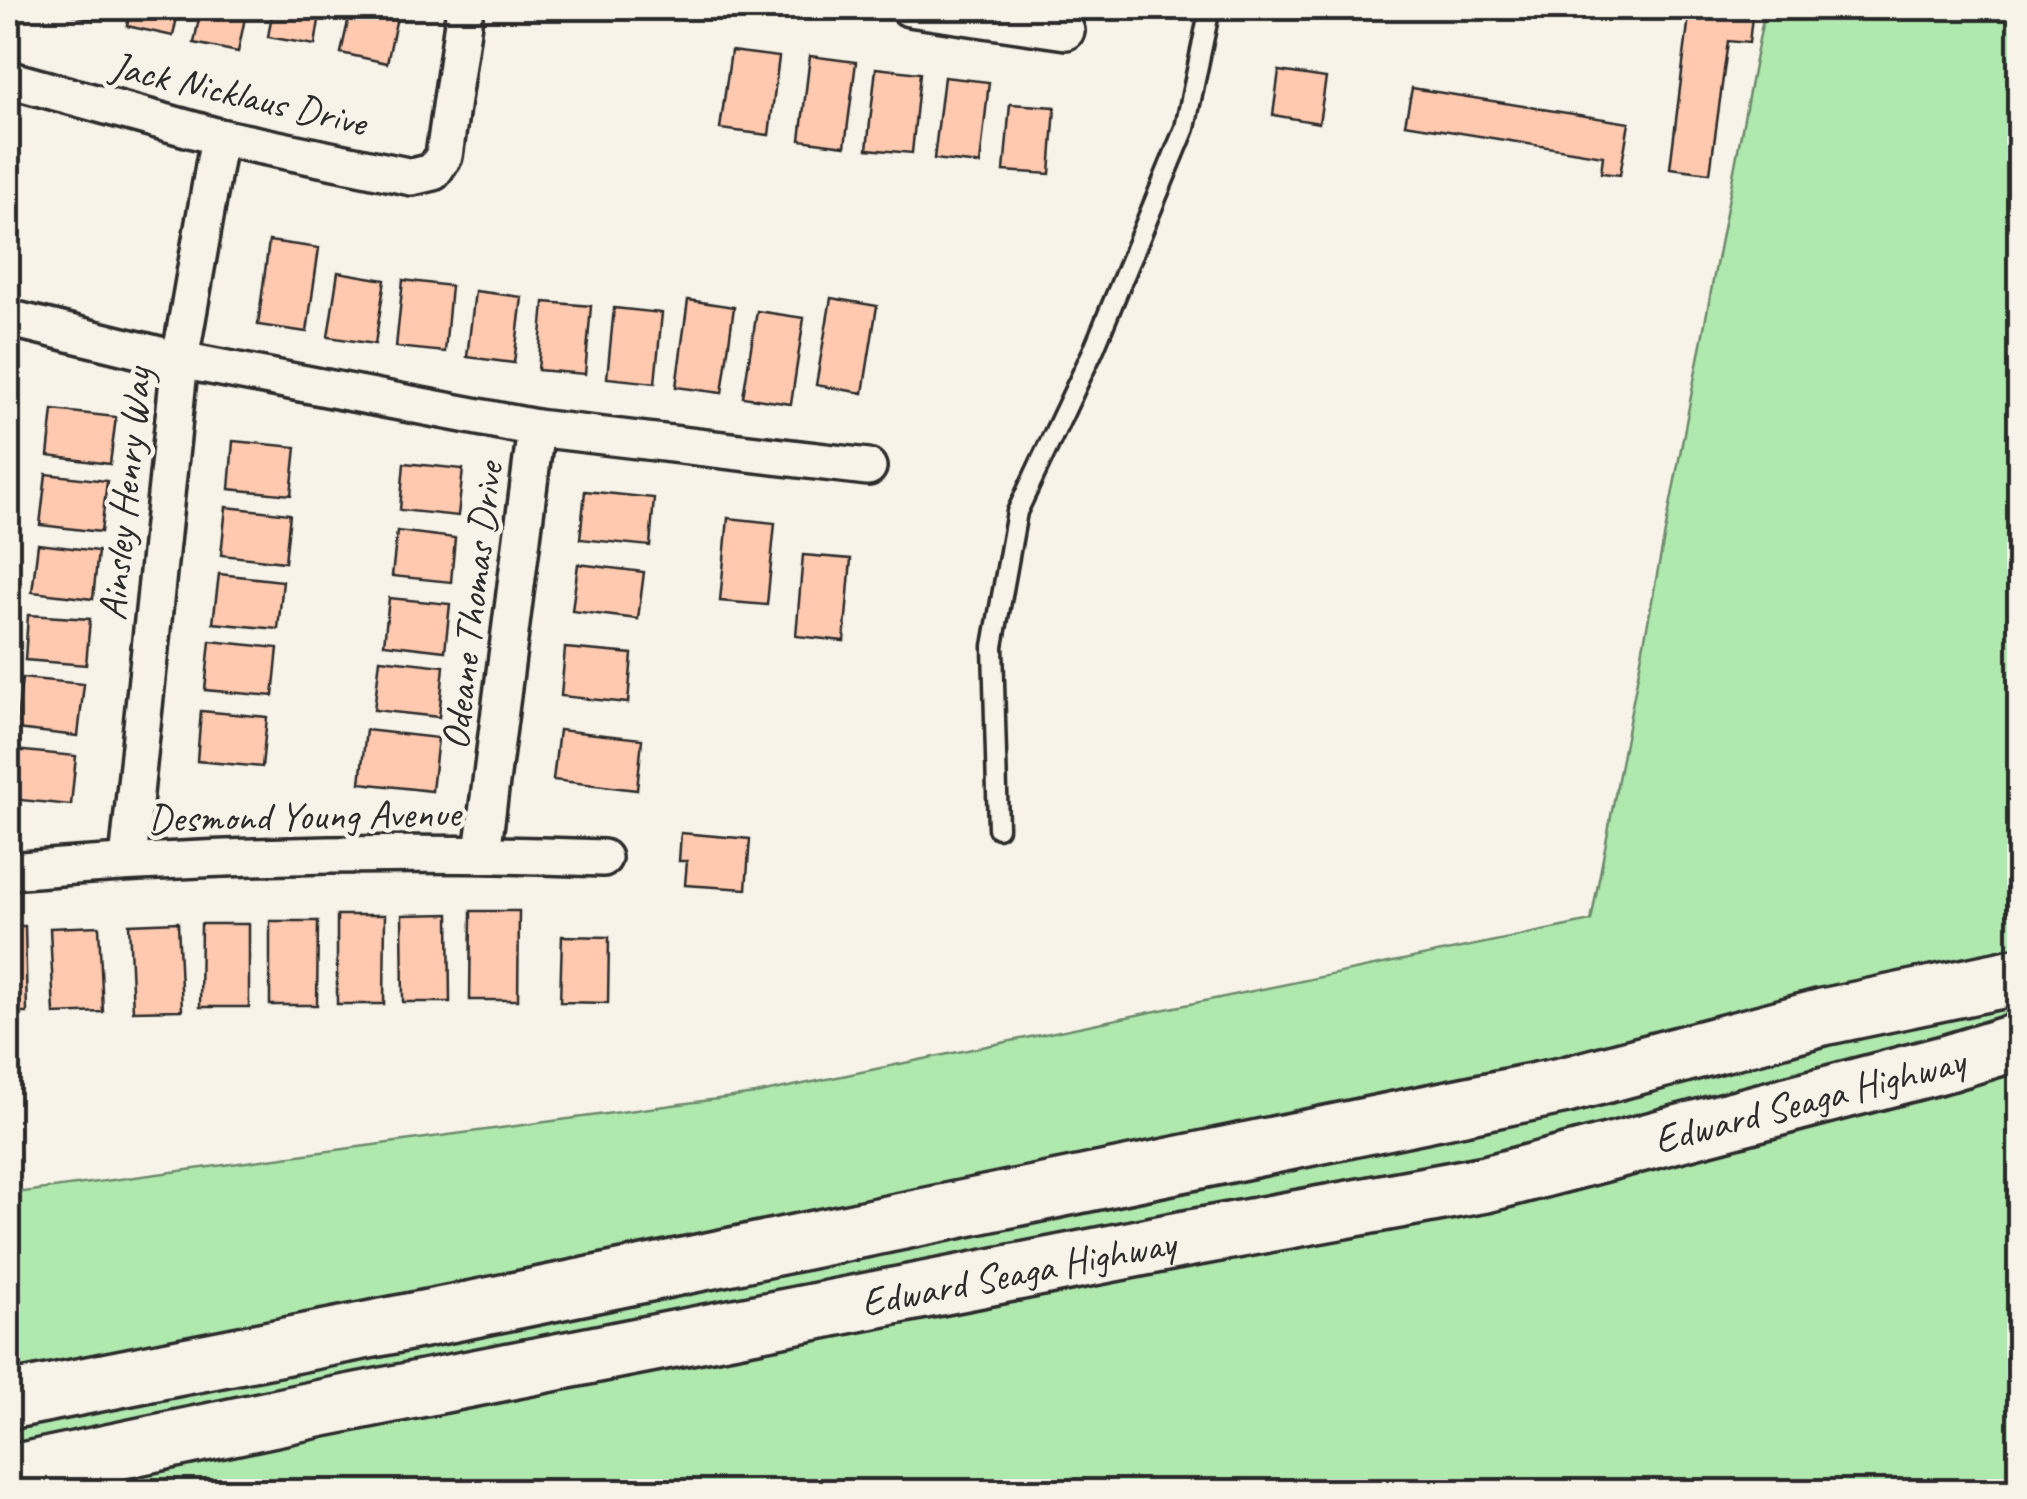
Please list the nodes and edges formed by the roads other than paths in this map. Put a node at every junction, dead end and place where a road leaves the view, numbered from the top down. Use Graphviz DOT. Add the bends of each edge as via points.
graph roads {
  1 [pos="464,8"];
  2 [pos="910,8"];
  3 [pos="1210,8"];
  4 [pos="1066,31"];
  5 [pos="8,79"];
  6 [pos="218,137"];
  7 [pos="8,318"];
  8 [pos="180,360"];
  9 [pos="536,428"];
  10 [pos="868,467"];
  11 [pos="998,828"];
  12 [pos="482,853"];
  13 [pos="604,858"];
  14 [pos="128,861"];
  15 [pos="8,871"];
  16 [pos="2020,976"];
  17 [pos="2020,1041"];
  18 [pos="8,1401"];
  19 [pos="8,1474"];
  1 -- 6 [label="street, Jack Nicklaus Drive" via="444,156 433,172 412,177"];
  2 -- 4 [label="street"];
  3 -- 11 [label="lane" via="1186,128 1017,512 993,646"];
  5 -- 6 [label="street, Jack Nicklaus Drive"];
  6 -- 8 [label="street, Ainsley Henry Way"];
  7 -- 8 [label="street"];
  8 -- 9 [label="street"];
  8 -- 14 [label="street, Ainsley Henry Way"];
  9 -- 10 [label="street"];
  9 -- 12 [label="street, Odeane Thomas Drive"];
  12 -- 13 [label="street, Desmond Young Avenue"];
  12 -- 14 [label="street, Desmond Young Avenue"];
  14 -- 15 [label="street, Desmond Young Avenue"];
  16 -- 18 [label="highway, Edward Seaga Highway" via="1823,1017 1566,1085"];
  17 -- 19 [label="highway, Edward Seaga Highway" via="1486,1184"];
}
